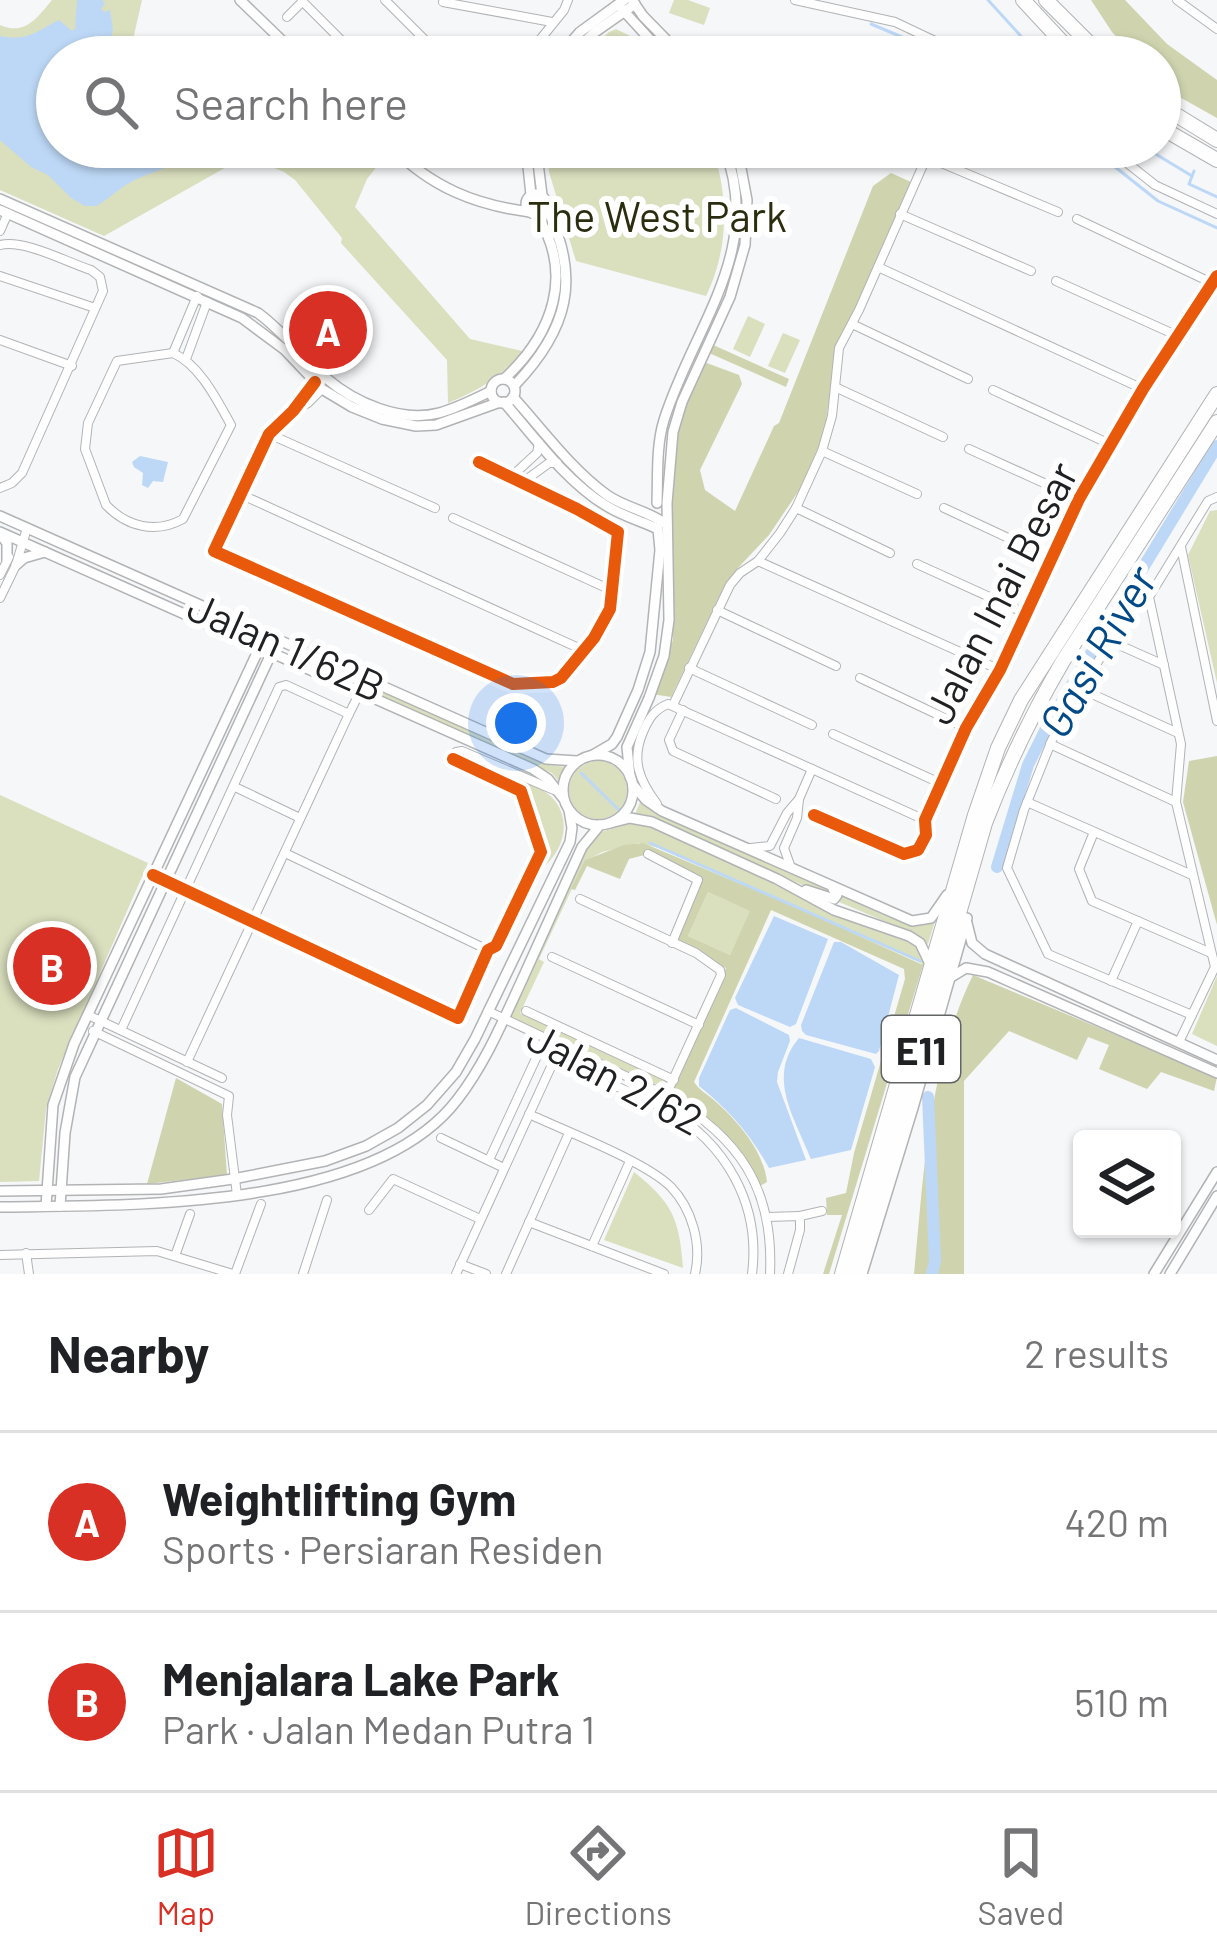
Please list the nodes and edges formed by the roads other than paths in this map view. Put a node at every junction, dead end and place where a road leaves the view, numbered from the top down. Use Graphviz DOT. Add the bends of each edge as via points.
graph roads {
  1 [pos="240,0"];
  2 [pos="385,0"];
  3 [pos="568,0"];
  4 [pos="796,0"];
  5 [pos="1023,0"];
  6 [pos="1046,0"];
  7 [pos="1178,0"];
  8 [pos="303,1"];
  9 [pos="443,2"];
  10 [pos="627,2"];
  11 [pos="287,17"];
  12 [pos="613,20"];
  13 [pos="552,22"];
  14 [pos="638,28"];
  15 [pos="1217,29"];
  16 [pos="277,36"];
  17 [pos="337,36"];
  18 [pos="421,36"];
  19 [pos="542,36"];
  20 [pos="576,36"];
  21 [pos="591,36"];
  22 [pos="646,36"];
  23 [pos="663,36"];
  24 [pos="925,36"];
  25 [pos="1056,36"];
  26 [pos="1082,36"];
  27 [pos="1181,118"];
  28 [pos="1181,139"];
  29 [pos="1217,140"];
  30 [pos="1217,160"];
  31 [pos="413,168"];
  32 [pos="529,168"];
  33 [pos="536,168"];
  34 [pos="731,168"];
  35 [pos="739,168"];
  36 [pos="922,168"];
  37 [pos="963,168"];
  38 [pos="1134,168"];
  39 [pos="0,199"];
  40 [pos="742,200"];
  41 [pos="535,204"];
  42 [pos="4,212"];
  43 [pos="1058,212"];
  44 [pos="900,214"];
  45 [pos="1217,214"];
  46 [pos="1077,219"];
  47 [pos="0,231"];
  48 [pos="0,245"];
  49 [pos="878,267"];
  50 [pos="1031,271"];
  51 [pos="0,276"];
  52 [pos="1215,280"];
  53 [pos="1056,281"];
  54 [pos="202,298"];
  55 [pos="96,308"];
  56 [pos="852,324"];
  57 [pos="183,327"];
  58 [pos="194,331"];
  59 [pos="1178,336"];
  60 [pos="0,340"];
  61 [pos="173,353"];
  62 [pos="186,359"];
  63 [pos="72,366"];
  64 [pos="968,380"];
  65 [pos="318,386"];
  66 [pos="836,388"];
  67 [pos="1143,389"];
  68 [pos="993,390"];
  69 [pos="491,391"];
  70 [pos="507,393"];
  71 [pos="1217,394"];
  72 [pos="1217,422"];
  73 [pos="269,434"];
  74 [pos="943,437"];
  75 [pos="539,441"];
  76 [pos="1112,445"];
  77 [pos="969,449"];
  78 [pos="822,451"];
  79 [pos="479,462"];
  80 [pos="559,464"];
  81 [pos="511,477"];
  82 [pos="523,482"];
  83 [pos="0,488"];
  84 [pos="239,494"];
  85 [pos="916,494"];
  86 [pos="1217,497"];
  87 [pos="1079,499"];
  88 [pos="662,503"];
  89 [pos="435,508"];
  90 [pos="796,508"];
  91 [pos="944,508"];
  92 [pos="0,517"];
  93 [pos="640,517"];
  94 [pos="453,518"];
  95 [pos="662,527"];
  96 [pos="27,528"];
  97 [pos="0,533"];
  98 [pos="21,542"];
  99 [pos="1180,546"];
  100 [pos="660,550"];
  101 [pos="45,552"];
  102 [pos="890,553"];
  103 [pos="1052,558"];
  104 [pos="758,561"];
  105 [pos="11,562"];
  106 [pos="916,564"];
  107 [pos="0,574"];
  108 [pos="611,590"];
  109 [pos="0,598"];
  110 [pos="717,610"];
  111 [pos="1027,614"];
  112 [pos="263,642"];
  113 [pos="274,647"];
  114 [pos="583,650"];
  115 [pos="1164,664"];
  116 [pos="836,666"];
  117 [pos="689,668"];
  118 [pos="1000,670"];
  119 [pos="860,679"];
  120 [pos="384,687"];
  121 [pos="1082,689"];
  122 [pos="360,692"];
  123 [pos="673,705"];
  124 [pos="683,710"];
  125 [pos="349,714"];
  126 [pos="1217,721"];
  127 [pos="812,724"];
  128 [pos="966,728"];
  129 [pos="833,734"];
  130 [pos="1179,734"];
  131 [pos="1050,744"];
  132 [pos="593,755"];
  133 [pos="577,761"];
  134 [pos="812,769"];
  135 [pos="632,781"];
  136 [pos="942,784"];
  137 [pos="235,787"];
  138 [pos="562,796"];
  139 [pos="776,799"];
  140 [pos="799,799"];
  141 [pos="1027,802"];
  142 [pos="1176,802"];
  143 [pos="568,810"];
  144 [pos="662,811"];
  145 [pos="814,815"];
  146 [pos="300,818"];
  147 [pos="926,820"];
  148 [pos="783,821"];
  149 [pos="986,823"];
  150 [pos="605,824"];
  151 [pos="794,826"];
  152 [pos="1094,832"];
  153 [pos="750,848"];
  154 [pos="285,853"];
  155 [pos="648,854"];
  156 [pos="790,866"];
  157 [pos="960,867"];
  158 [pos="153,875"];
  159 [pos="1193,876"];
  160 [pos="777,879"];
  161 [pos="166,881"];
  162 [pos="825,882"];
  163 [pos="186,891"];
  164 [pos="580,899"];
  165 [pos="967,918"];
  166 [pos="1138,921"];
  167 [pos="253,922"];
  168 [pos="672,943"];
  169 [pos="488,950"];
  170 [pos="1212,954"];
  171 [pos="552,957"];
  172 [pos="931,975"];
  173 [pos="950,980"];
  174 [pos="1112,981"];
  175 [pos="1082,1005"];
  176 [pos="488,1011"];
  177 [pos="526,1011"];
  178 [pos="88,1015"];
  179 [pos="1192,1015"];
  180 [pos="504,1018"];
  181 [pos="100,1020"];
  182 [pos="699,1025"];
  183 [pos="82,1026"];
  184 [pos="121,1030"];
  185 [pos="95,1032"];
  186 [pos="1179,1042"];
  187 [pos="561,1045"];
  188 [pos="555,1058"];
  189 [pos="1217,1060"];
  190 [pos="188,1062"];
  191 [pos="1217,1072"];
  192 [pos="222,1078"];
  193 [pos="674,1080"];
  194 [pos="666,1095"];
  195 [pos="529,1114"];
  196 [pos="568,1133"];
  197 [pos="441,1138"];
  198 [pos="489,1160"];
  199 [pos="630,1161"];
  200 [pos="504,1168"];
  201 [pos="1217,1172"];
  202 [pos="753,1178"];
  203 [pos="233,1179"];
  204 [pos="740,1183"];
  205 [pos="46,1190"];
  206 [pos="60,1190"];
  207 [pos="0,1191"];
  208 [pos="237,1195"];
  209 [pos="1217,1196"];
  210 [pos="327,1200"];
  211 [pos="261,1204"];
  212 [pos="60,1206"];
  213 [pos="0,1207"];
  214 [pos="46,1207"];
  215 [pos="369,1210"];
  216 [pos="822,1211"];
  217 [pos="190,1214"];
  218 [pos="800,1216"];
  219 [pos="767,1217"];
  220 [pos="480,1219"];
  221 [pos="529,1222"];
  222 [pos="592,1246"];
  223 [pos="26,1253"];
  224 [pos="0,1255"];
  225 [pos="175,1256"];
  226 [pos="458,1269"];
  227 [pos="28,1274"];
  228 [pos="234,1274"];
  229 [pos="303,1274"];
  230 [pos="486,1274"];
  231 [pos="506,1274"];
  232 [pos="664,1274"];
  233 [pos="695,1274"];
  234 [pos="752,1274"];
  235 [pos="770,1274"];
  236 [pos="788,1274"];
  237 [pos="842,1274"];
  238 [pos="859,1274"];
  239 [pos="1154,1274"];
  240 [pos="1170,1274"];
  1 -- 16 [label="main road"];
  2 -- 18 [label="street"];
  3 -- 13 [label="street"];
  4 -- 24 [label="street"];
  5 -- 25 [label="highway"];
  6 -- 26 [label="highway"];
  7 -- 15 [label="street"];
  8 -- 11 [label="street"];
  8 -- 17 [label="street"];
  9 -- 13 [label="street"];
  10 -- 12 [label="main road"];
  10 -- 14 [label="main road"];
  10 -- 20 [label="main road"];
  10 -- 23 [label="main road"];
  12 -- 14 [label="main road"];
  12 -- 21 [label="main road"];
  13 -- 19 [label="street"];
  14 -- 22 [label="main road"];
  27 -- 29 [label="highway"];
  28 -- 30 [label="highway"];
  31 -- 41 [label="main road" via="458,195"];
  32 -- 41 [label="main road"];
  33 -- 41 [label="main road"];
  34 -- 40 [label="main road"];
  35 -- 40 [label="main road"];
  36 -- 44 [label="street"];
  37 -- 43 [label="street"];
  38 -- 45 [label="street"];
  39 -- 69 [label="main road" via="258,313 330,381 370,404 427,415"];
  40 -- 88 [label="main road" via="729,269 663,423"];
  41 -- 70 [label="main road" via="560,238 565,306 549,341"];
  42 -- 47 [label="street"];
  42 -- 54 [label="main road"];
  44 -- 49 [label="street"];
  44 -- 50 [label="street"];
  46 -- 52 [label="street"];
  48 -- 55 [label="street" via="20,244 97,273 103,291"];
  49 -- 56 [label="street"];
  49 -- 67 [label="street"];
  51 -- 55 [label="street"];
  52 -- 59 [label="street, Jalan Inai Besar"];
  53 -- 59 [label="street"];
  54 -- 57 [label="street"];
  54 -- 58 [label="street"];
  54 -- 65 [label="main road" via="266,333"];
  55 -- 63 [label="street"];
  56 -- 64 [label="street"];
  56 -- 66 [label="street" via="839,348"];
  57 -- 58 [label="street"];
  57 -- 61 [label="street"];
  58 -- 62 [label="street"];
  59 -- 67 [label="street, Jalan Inai Besar"];
  60 -- 63 [label="street"];
  61 -- 62 [label="street"];
  61 -- 62 [label="street" via="118,362 88,423 85,449 106,505 145,528 183,519 231,425"];
  63 -- 83 [label="street" via="22,473"];
  65 -- 70 [label="main road" via="352,407 416,426 448,422"];
  65 -- 73 [label="street"];
  66 -- 74 [label="street"];
  66 -- 78 [label="street"];
  67 -- 76 [label="street, Jalan Inai Besar"];
  68 -- 76 [label="street"];
  69 -- 70 [label="main road" via="494,398"];
  69 -- 70 [label="main road" via="494,383"];
  70 -- 75 [label="main road"];
  70 -- 93 [label="main road" via="591,482"];
  71 -- 157 [label="highway, E11" via="1008,724"];
  72 -- 149 [label="highway, E11" via="1039,701"];
  73 -- 84 [label="street"];
  73 -- 89 [label="street"];
  75 -- 80 [label="main road"];
  75 -- 81 [label="street"];
  76 -- 87 [label="street, Jalan Inai Besar"];
  77 -- 87 [label="street"];
  78 -- 85 [label="street"];
  78 -- 90 [label="street"];
  79 -- 81 [label="street"];
  80 -- 82 [label="street"];
  80 -- 93 [label="main road" via="604,505"];
  81 -- 82 [label="street"];
  82 -- 108 [label="street" via="618,532"];
  84 -- 114 [label="street"];
  84 -- 114 [label="street" via="214,551 513,684 553,682"];
  86 -- 99 [label="street"];
  87 -- 103 [label="street, Jalan Inai Besar"];
  88 -- 93 [label="main road" via="646,506"];
  88 -- 95 [label="main road"];
  90 -- 102 [label="street"];
  90 -- 104 [label="street"];
  91 -- 103 [label="street"];
  92 -- 96 [label="main road, Jalan 1/62B"];
  93 -- 95 [label="main road" via="660,519"];
  93 -- 100 [label="main road"];
  94 -- 108 [label="street"];
  95 -- 100 [label="main road"];
  95 -- 135 [label="main road" via="669,533 669,620 664,656 627,747"];
  96 -- 98 [label="street"];
  96 -- 112 [label="main road, Jalan 1/62B"];
  97 -- 98 [label="main road, Jalan 1/62B"];
  97 -- 105 [label="main road"];
  98 -- 101 [label="main road, Jalan 1/62B"];
  98 -- 105 [label="street"];
  99 -- 115 [label="street" via="1149,597"];
  99 -- 126 [label="street"];
  100 -- 132 [label="main road" via="640,684 615,741"];
  101 -- 105 [label="main road"];
  101 -- 112 [label="main road, Jalan 1/62B"];
  103 -- 111 [label="street, Jalan Inai Besar"];
  104 -- 110 [label="street" via="740,573"];
  104 -- 118 [label="street"];
  105 -- 107 [label="street"];
  105 -- 109 [label="street"];
  106 -- 111 [label="street"];
  108 -- 114 [label="street" via="606,621"];
  110 -- 116 [label="street"];
  110 -- 117 [label="street"];
  111 -- 118 [label="street, Jalan Inai Besar"];
  112 -- 113 [label="main road, Jalan 1/62B"];
  112 -- 158 [label="main road"];
  113 -- 120 [label="main road, Jalan 1/62B"];
  113 -- 122 [label="main road, Jalan 1/62B"];
  113 -- 161 [label="main road"];
  115 -- 121 [label="street" via="1110,641"];
  115 -- 130 [label="street"];
  117 -- 123 [label="street"];
  117 -- 127 [label="street"];
  118 -- 128 [label="street, Jalan Inai Besar"];
  119 -- 128 [label="street"];
  120 -- 122 [label="street"];
  120 -- 133 [label="main road, Jalan 1/62B" via="546,759"];
  121 -- 130 [label="street"];
  121 -- 131 [label="street"];
  122 -- 125 [label="street"];
  122 -- 138 [label="main road, Jalan 1/62B" via="538,771"];
  123 -- 124 [label="street"];
  123 -- 144 [label="street" via="652,714 636,755"];
  124 -- 134 [label="street"];
  124 -- 139 [label="street" via="669,740 673,751"];
  125 -- 137 [label="street" via="279,687"];
  125 -- 146 [label="street"];
  128 -- 136 [label="street, Jalan Inai Besar"];
  129 -- 136 [label="street"];
  130 -- 142 [label="street"];
  131 -- 141 [label="street"];
  131 -- 142 [label="street"];
  132 -- 133 [label="main road"];
  132 -- 135 [label="main road" via="620,762"];
  133 -- 138 [label="main road"];
  134 -- 140 [label="street"];
  134 -- 147 [label="street"];
  135 -- 144 [label="main road"];
  135 -- 150 [label="main road" via="628,808"];
  136 -- 147 [label="street, Jalan Inai Besar"];
  137 -- 146 [label="street"];
  137 -- 163 [label="street"];
  138 -- 143 [label="main road"];
  138 -- 169 [label="street" via="456,752 453,759 521,790 541,852"];
  140 -- 148 [label="street"];
  140 -- 151 [label="street"];
  141 -- 152 [label="street"];
  141 -- 174 [label="street" via="1006,868 1048,954"];
  142 -- 159 [label="street"];
  143 -- 150 [label="main road" via="588,824"];
  143 -- 176 [label="main road" via="570,842"];
  144 -- 153 [label="main road"];
  145 -- 147 [label="street" via="909,855 926,836"];
  146 -- 154 [label="street"];
  148 -- 151 [label="street"];
  148 -- 153 [label="street" via="770,847"];
  149 -- 165 [label="highway"];
  149 -- 238 [label="highway, E11"];
  150 -- 160 [label="main road" via="647,820"];
  150 -- 180 [label="main road" via="583,847"];
  151 -- 156 [label="street" via="784,848"];
  152 -- 159 [label="street"];
  152 -- 166 [label="street" via="1078,868 1092,901"];
  153 -- 156 [label="main road"];
  154 -- 167 [label="street"];
  154 -- 169 [label="street"];
  155 -- 168 [label="street" via="698,880"];
  156 -- 162 [label="main road"];
  157 -- 162 [label="main road" via="939,910 923,922"];
  157 -- 172 [label="highway, E11"];
  158 -- 161 [label="street"];
  158 -- 178 [label="main road"];
  159 -- 170 [label="street"];
  160 -- 162 [label="main road" via="834,899"];
  160 -- 172 [label="main road" via="920,943"];
  161 -- 163 [label="street"];
  161 -- 181 [label="main road"];
  163 -- 167 [label="street"];
  163 -- 184 [label="street"];
  164 -- 168 [label="street"];
  165 -- 173 [label="main road"];
  165 -- 175 [label="main road" via="976,948"];
  166 -- 170 [label="street"];
  166 -- 174 [label="street"];
  167 -- 169 [label="street" via="458,1018"];
  167 -- 190 [label="street"];
  168 -- 182 [label="street" via="722,972"];
  170 -- 179 [label="street" via="1215,967"];
  171 -- 182 [label="street"];
  172 -- 237 [label="highway, E11"];
  173 -- 175 [label="main road" via="976,969"];
  173 -- 238 [label="main road"];
  174 -- 179 [label="street"];
  175 -- 186 [label="main road"];
  175 -- 191 [label="main road"];
  176 -- 180 [label="street, Jalan 2/62"];
  176 -- 203 [label="main road" via="441,1092 398,1127 325,1162"];
  177 -- 193 [label="street"];
  178 -- 181 [label="street"];
  178 -- 183 [label="main road"];
  179 -- 186 [label="street"];
  180 -- 187 [label="street, Jalan 2/62"];
  180 -- 208 [label="main road" via="454,1104 403,1146 337,1176"];
  181 -- 184 [label="street"];
  181 -- 185 [label="main road"];
  182 -- 193 [label="street"];
  183 -- 185 [label="street"];
  183 -- 205 [label="main road" via="53,1105"];
  184 -- 190 [label="street"];
  185 -- 203 [label="street" via="229,1096"];
  185 -- 206 [label="main road" via="75,1077"];
  186 -- 189 [label="main road"];
  187 -- 188 [label="street"];
  187 -- 194 [label="street, Jalan 2/62"];
  188 -- 195 [label="street"];
  188 -- 198 [label="street" via="538,1054"];
  188 -- 204 [label="street, Jalan 2/62" via="679,1116"];
  190 -- 192 [label="street"];
  193 -- 194 [label="street"];
  194 -- 202 [label="street, Jalan 2/62" via="715,1127"];
  195 -- 196 [label="street"];
  195 -- 200 [label="street"];
  196 -- 199 [label="street"];
  196 -- 221 [label="street"];
  197 -- 198 [label="street"];
  198 -- 200 [label="street"];
  199 -- 222 [label="street"];
  199 -- 233 [label="street" via="685,1205 698,1249"];
  200 -- 220 [label="street"];
  201 -- 239 [label="main road"];
  202 -- 204 [label="street"];
  202 -- 219 [label="street, Jalan 2/62"];
  203 -- 206 [label="main road"];
  203 -- 208 [label="street"];
  204 -- 234 [label="street, Jalan 2/62" via="752,1227"];
  205 -- 206 [label="main road"];
  205 -- 207 [label="main road"];
  205 -- 214 [label="main road"];
  206 -- 212 [label="main road"];
  208 -- 212 [label="main road"];
  209 -- 240 [label="main road"];
  210 -- 229 [label="street"];
  211 -- 228 [label="street"];
  212 -- 214 [label="main road"];
  213 -- 214 [label="main road"];
  215 -- 220 [label="street" via="393,1179"];
  216 -- 218 [label="street"];
  217 -- 225 [label="street"];
  218 -- 219 [label="street"];
  218 -- 236 [label="street"];
  219 -- 235 [label="street, Jalan 2/62"];
  220 -- 226 [label="street"];
  221 -- 222 [label="street"];
  221 -- 231 [label="street"];
  222 -- 232 [label="street"];
  223 -- 224 [label="street"];
  223 -- 225 [label="street"];
  223 -- 227 [label="street"];
  225 -- 228 [label="street"];
  226 -- 230 [label="street"];
}
